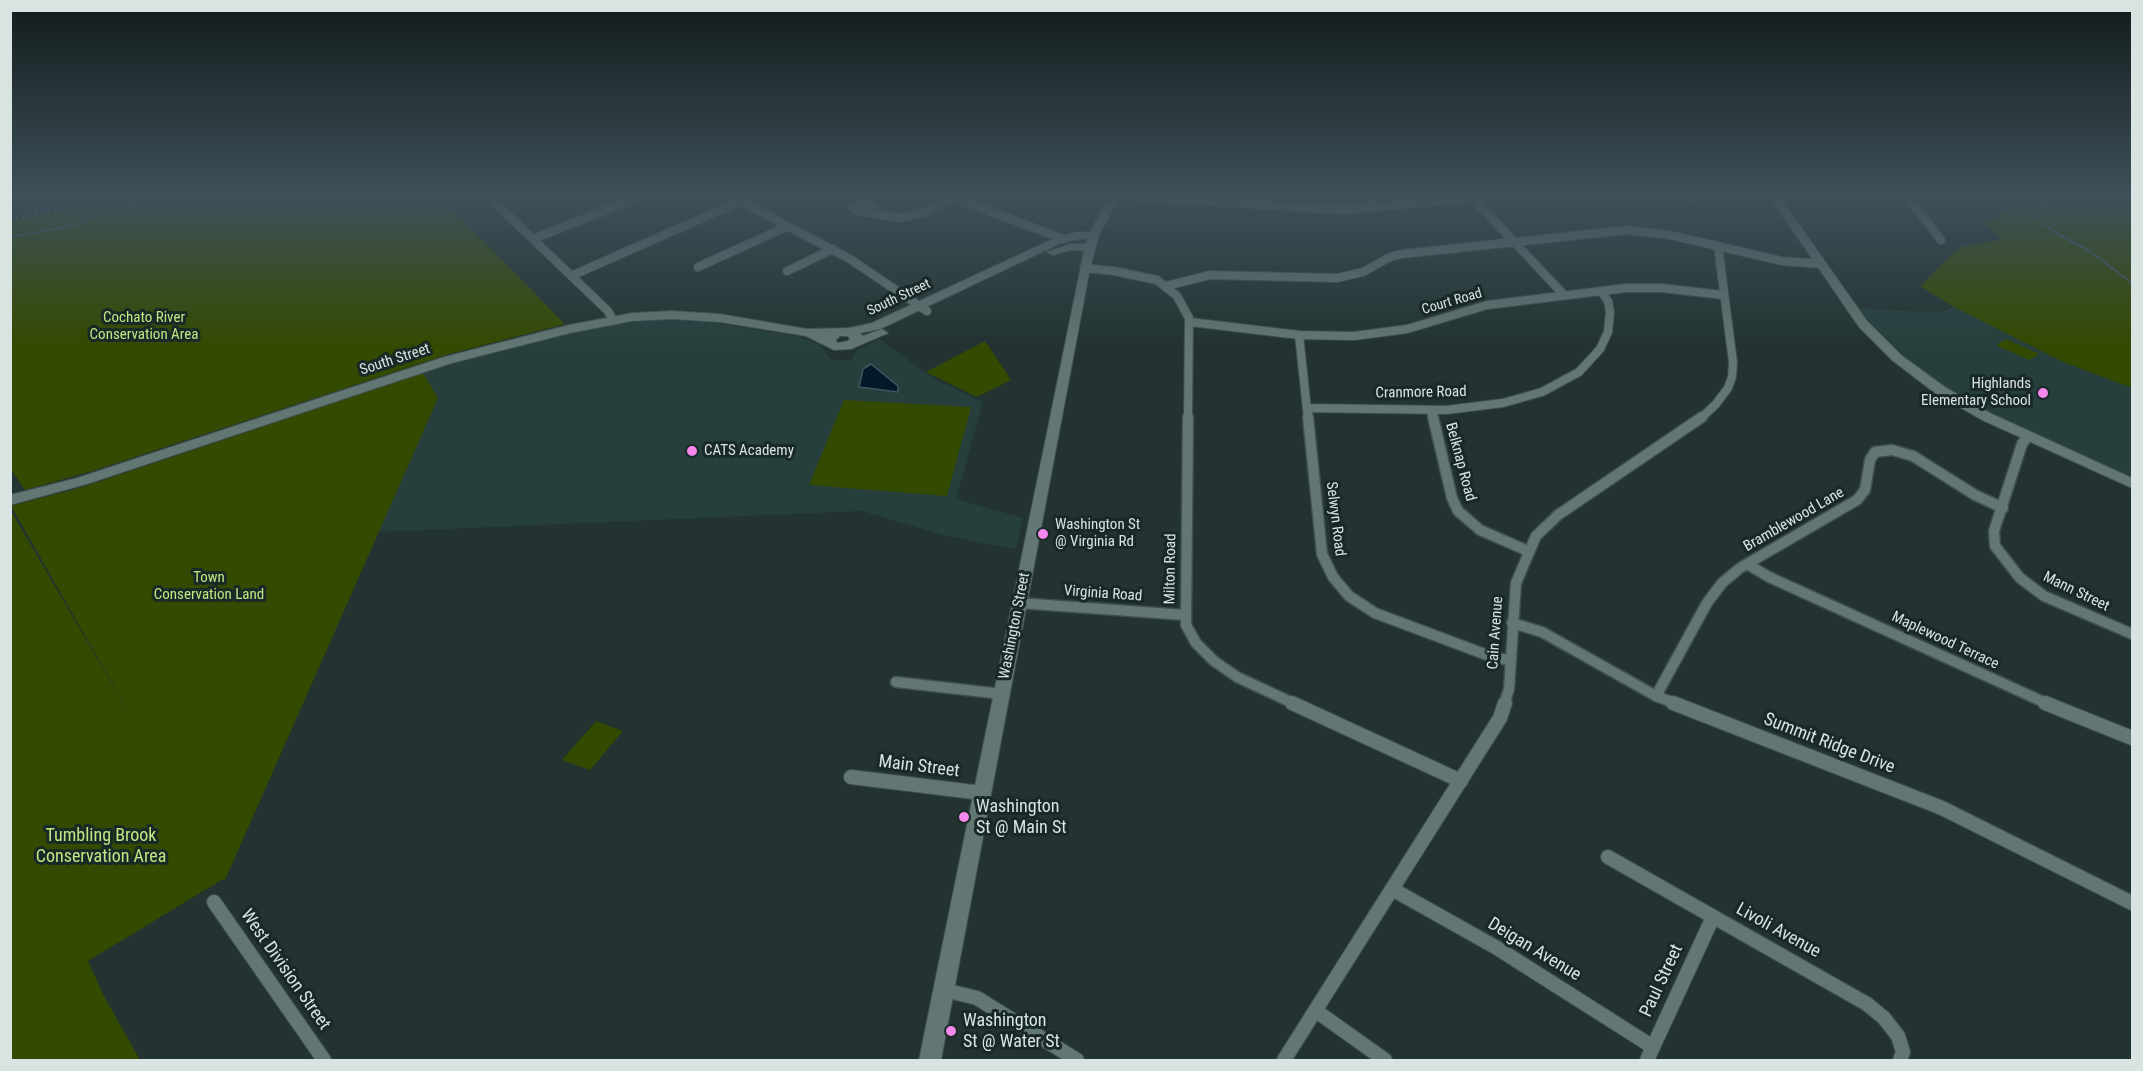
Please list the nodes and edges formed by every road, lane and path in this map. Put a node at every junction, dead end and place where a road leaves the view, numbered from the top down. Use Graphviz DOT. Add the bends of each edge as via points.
graph roads {
  1 [pos="540,246"];
  2 [pos="639,246"];
  3 [pos="744,246"];
  4 [pos="827,246"];
  5 [pos="1047,246"];
  6 [pos="1074,246"];
  7 [pos="1091,246"];
  8 [pos="1478,246"];
  9 [pos="1518,246"];
  10 [pos="1718,246"];
  11 [pos="1809,246"];
  12 [pos="833,249"];
  13 [pos="1821,264"];
  14 [pos="698,267"];
  15 [pos="1084,268"];
  16 [pos="787,271"];
  17 [pos="572,276"];
  18 [pos="1166,286"];
  19 [pos="1602,291"];
  20 [pos="1723,295"];
  21 [pos="1564,296"];
  22 [pos="923,309"];
  23 [pos="613,320"];
  24 [pos="1190,322"];
  25 [pos="800,332"];
  26 [pos="1299,335"];
  27 [pos="846,337"];
  28 [pos="1308,408"];
  29 [pos="1431,410"];
  30 [pos="2027,437"];
  31 [pos="2133,483"];
  32 [pos="10,500"];
  33 [pos="2003,508"];
  34 [pos="1528,551"];
  35 [pos="1747,564"];
  36 [pos="1019,603"];
  37 [pos="1185,615"];
  38 [pos="1512,623"];
  39 [pos="2133,634"];
  40 [pos="1511,661"];
  41 [pos="896,682"];
  42 [pos="1002,694"];
  43 [pos="1656,696"];
  44 [pos="2133,738"];
  45 [pos="851,777"];
  46 [pos="1461,781"];
  47 [pos="982,793"];
  48 [pos="1608,858"];
  49 [pos="1392,890"];
  50 [pos="214,902"];
  51 [pos="2133,903"];
  52 [pos="1713,917"];
  53 [pos="944,990"];
  54 [pos="1316,1011"];
  55 [pos="1650,1054"];
  56 [pos="324,1060"];
  57 [pos="930,1060"];
  58 [pos="1077,1060"];
  59 [pos="1284,1060"];
  60 [pos="1385,1060"];
  61 [pos="1900,1060"];
  1 -- 17 [label="street"];
  2 -- 17 [label="street"];
  3 -- 14 [label="street"];
  4 -- 12 [label="street"];
  5 -- 22 [label="main road, South Street"];
  6 -- 22 [label="main road, South Street"];
  7 -- 15 [label="main road, Washington Street"];
  8 -- 18 [label="street" via="1398,255 1363,272 1337,278 1210,275"];
  9 -- 21 [label="street"];
  10 -- 13 [label="street" via="1782,261"];
  10 -- 20 [label="street, Cain Avenue"];
  11 -- 13 [label="main road"];
  12 -- 16 [label="street"];
  12 -- 22 [label="street"];
  13 -- 30 [label="main road" via="1867,329 1897,358 1948,395"];
  15 -- 18 [label="street, Milton Road" via="1140,275"];
  15 -- 36 [label="main road, Washington Street"];
  17 -- 23 [label="street"];
  18 -- 24 [label="street, Milton Road" via="1180,300"];
  19 -- 20 [label="street, Court Road" via="1654,287"];
  19 -- 21 [label="street, Court Road"];
  19 -- 29 [label="street, Cranmore Road" via="1610,308 1606,336 1593,358 1573,376 1519,399 1474,408"];
  20 -- 34 [label="street, Cain Avenue" via="1733,365 1731,381 1723,396 1681,433 1553,519"];
  21 -- 26 [label="street, Court Road" via="1480,307 1378,334"];
  22 -- 27 [label="main road, South Street"];
  23 -- 25 [label="main road, South Street" via="688,315"];
  23 -- 32 [label="main road, South Street" via="460,356 82,481"];
  24 -- 26 [label="street, Court Road"];
  24 -- 37 [label="street, Milton Road"];
  25 -- 27 [label="main road, South Street"];
  25 -- 27 [label="main road, South Street" via="840,347"];
  26 -- 28 [label="street, Selwyn Road"];
  28 -- 29 [label="street, Cranmore Road"];
  28 -- 40 [label="street, Selwyn Road" via="1322,554 1337,584 1375,613"];
  29 -- 34 [label="street, Belknap Road" via="1458,511 1480,530"];
  30 -- 31 [label="main road"];
  30 -- 33 [label="street, Mann Street"];
  33 -- 35 [label="street, Bramblewood Lane" via="1913,456 1882,450 1871,457 1866,486 1857,500"];
  33 -- 39 [label="street, Mann Street" via="1993,542 2020,578 2050,600"];
  34 -- 38 [label="street, Cain Avenue" via="1516,583"];
  35 -- 43 [label="street, Bramblewood Lane" via="1712,596"];
  35 -- 44 [label="street, Maplewood Terrace" via="2049,705"];
  36 -- 37 [label="street, Virginia Road"];
  36 -- 42 [label="main road, Washington Street"];
  37 -- 46 [label="street, Milton Road" via="1186,625 1197,643 1229,672"];
  38 -- 40 [label="street, Cain Avenue"];
  38 -- 43 [label="street, Summit Ridge Drive" via="1542,632"];
  40 -- 46 [label="street, Cain Avenue" via="1503,711"];
  41 -- 42 [label="street"];
  42 -- 47 [label="main road, Washington Street"];
  43 -- 51 [label="street, Summit Ridge Drive" via="1925,801"];
  45 -- 47 [label="street, Main Street"];
  46 -- 49 [label="street, Cain Avenue"];
  47 -- 53 [label="main road, Washington Street"];
  48 -- 52 [label="street, Livoli Avenue"];
  49 -- 54 [label="street, Cain Avenue"];
  49 -- 55 [label="street, Deigan Avenue" via="1497,948"];
  50 -- 56 [label="street, West Division Street"];
  52 -- 55 [label="street, Paul Street"];
  52 -- 61 [label="street, Livoli Avenue" via="1876,1011 1898,1036 1903,1052"];
  53 -- 57 [label="main road, Washington Street"];
  53 -- 58 [label="street" via="977,998"];
  54 -- 59 [label="street, Cain Avenue"];
  54 -- 60 [label="street"];
}
